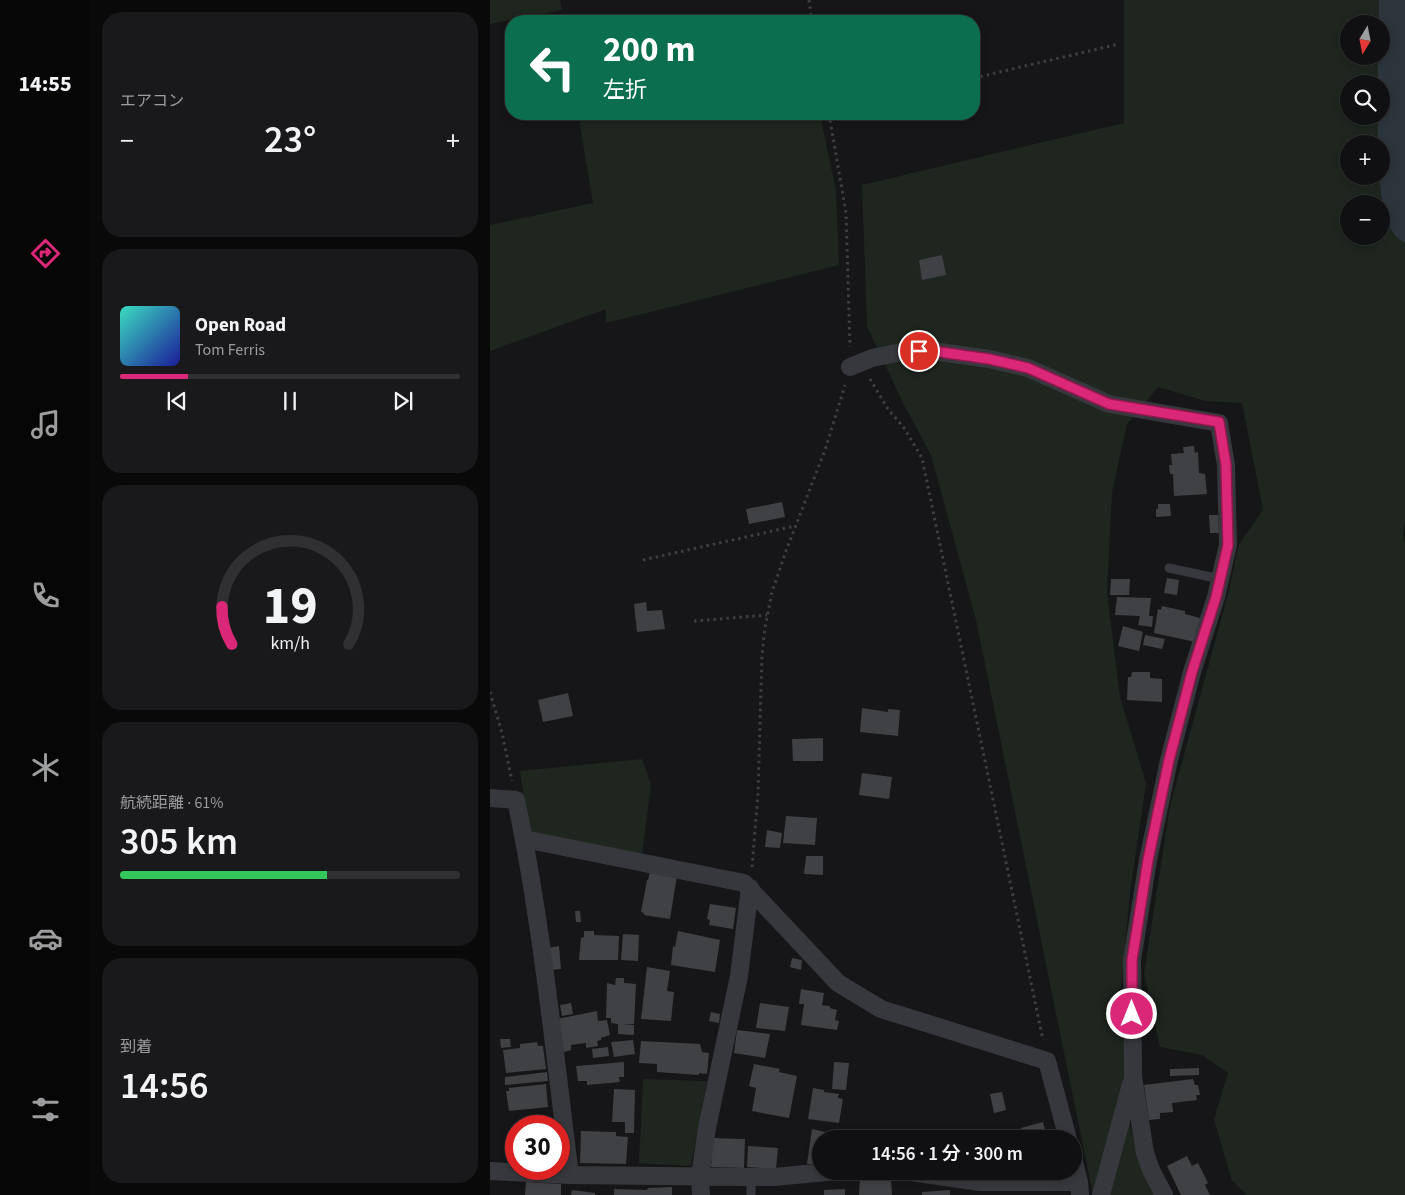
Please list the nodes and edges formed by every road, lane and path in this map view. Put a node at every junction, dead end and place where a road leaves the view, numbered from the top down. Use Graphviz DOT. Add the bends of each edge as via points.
graph roads {
  1 [pos="808,0"];
  2 [pos="811,15"];
  3 [pos="1119,44"];
  4 [pos="980,77"];
  5 [pos="831,120"];
  6 [pos="850,367"];
  7 [pos="796,526"];
  8 [pos="643,560"];
  9 [pos="1169,568"];
  10 [pos="1220,578"];
  11 [pos="767,615"];
  12 [pos="694,621"];
  13 [pos="490,692"];
  14 [pos="490,798"];
  15 [pos="516,800"];
  16 [pos="524,839"];
  17 [pos="750,888"];
  18 [pos="1047,1061"];
  19 [pos="1134,1076"];
  20 [pos="562,1115"];
  21 [pos="1066,1130"];
  22 [pos="490,1171"];
  23 [pos="505,1172"];
  24 [pos="812,1173"];
  25 [pos="570,1175"];
  26 [pos="700,1177"];
  27 [pos="751,1177"];
  28 [pos="966,1180"];
  29 [pos="1080,1189"];
  30 [pos="701,1195"];
  31 [pos="751,1195"];
  32 [pos="1101,1195"];
  33 [pos="1164,1195"];
  1 -- 2 [label="path"];
  3 -- 4 [label="path"];
  5 -- 6 [label="path" via="846,212"];
  6 -- 7 [label="path" via="825,450"];
  6 -- 10 [label="street" via="872,358 906,351 989,359 1028,368 1109,404 1219,422 1226,465 1228,545"];
  6 -- 18 [label="path" via="871,380 922,458"];
  7 -- 8 [label="path"];
  7 -- 11 [label="path"];
  9 -- 10 [label="lane"];
  10 -- 19 [label="street" via="1169,760 1147,869 1132,960"];
  11 -- 12 [label="path"];
  11 -- 17 [label="path" via="762,655 758,794"];
  13 -- 15 [label="path"];
  14 -- 15 [label="street"];
  15 -- 16 [label="street"];
  16 -- 17 [label="street" via="744,883"];
  16 -- 20 [label="street"];
  17 -- 18 [label="street" via="838,983 880,1009"];
  17 -- 26 [label="street" via="739,976"];
  18 -- 21 [label="street"];
  19 -- 32 [label="street"];
  19 -- 33 [label="street" via="1145,1153"];
  22 -- 23 [label="street"];
  24 -- 27 [label="street"];
  25 -- 26 [label="street"];
  26 -- 27 [label="street"];
  26 -- 30 [label="street"];
  27 -- 31 [label="lane"];
  28 -- 29 [label="street"];
}
